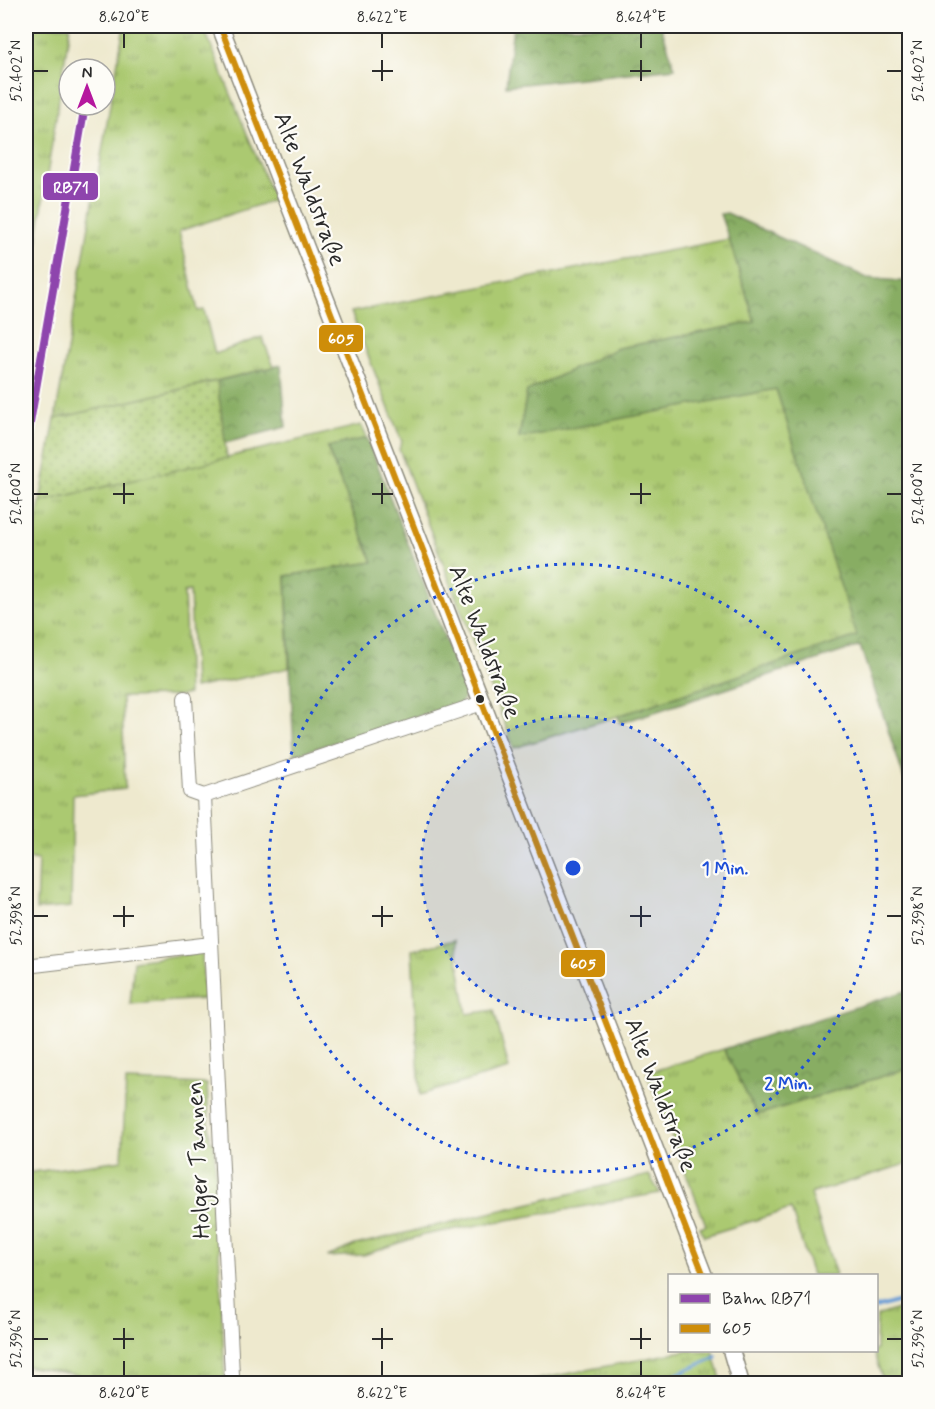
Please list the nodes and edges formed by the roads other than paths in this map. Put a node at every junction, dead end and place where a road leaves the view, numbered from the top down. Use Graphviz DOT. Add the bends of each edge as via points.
graph roads {
  1 [pos="220,26"];
  2 [pos="185,698"];
  3 [pos="482,703"];
  4 [pos="204,796"];
  5 [pos="211,944"];
  6 [pos="26,966"];
  7 [pos="704,1274"];
  8 [pos="732,1354"];
  9 [pos="232,1375"];
  10 [pos="741,1383"];
  1 -- 3 [label="street, Alte Waldstraße"];
  2 -- 4 [label="street" via="190,791"];
  3 -- 4 [label="street"];
  3 -- 7 [label="street, Alte Waldstraße"];
  4 -- 5 [label="street, Holger Tannen"];
  5 -- 6 [label="street"];
  5 -- 9 [label="street, Holger Tannen"];
  8 -- 10 [label="street"];
}
